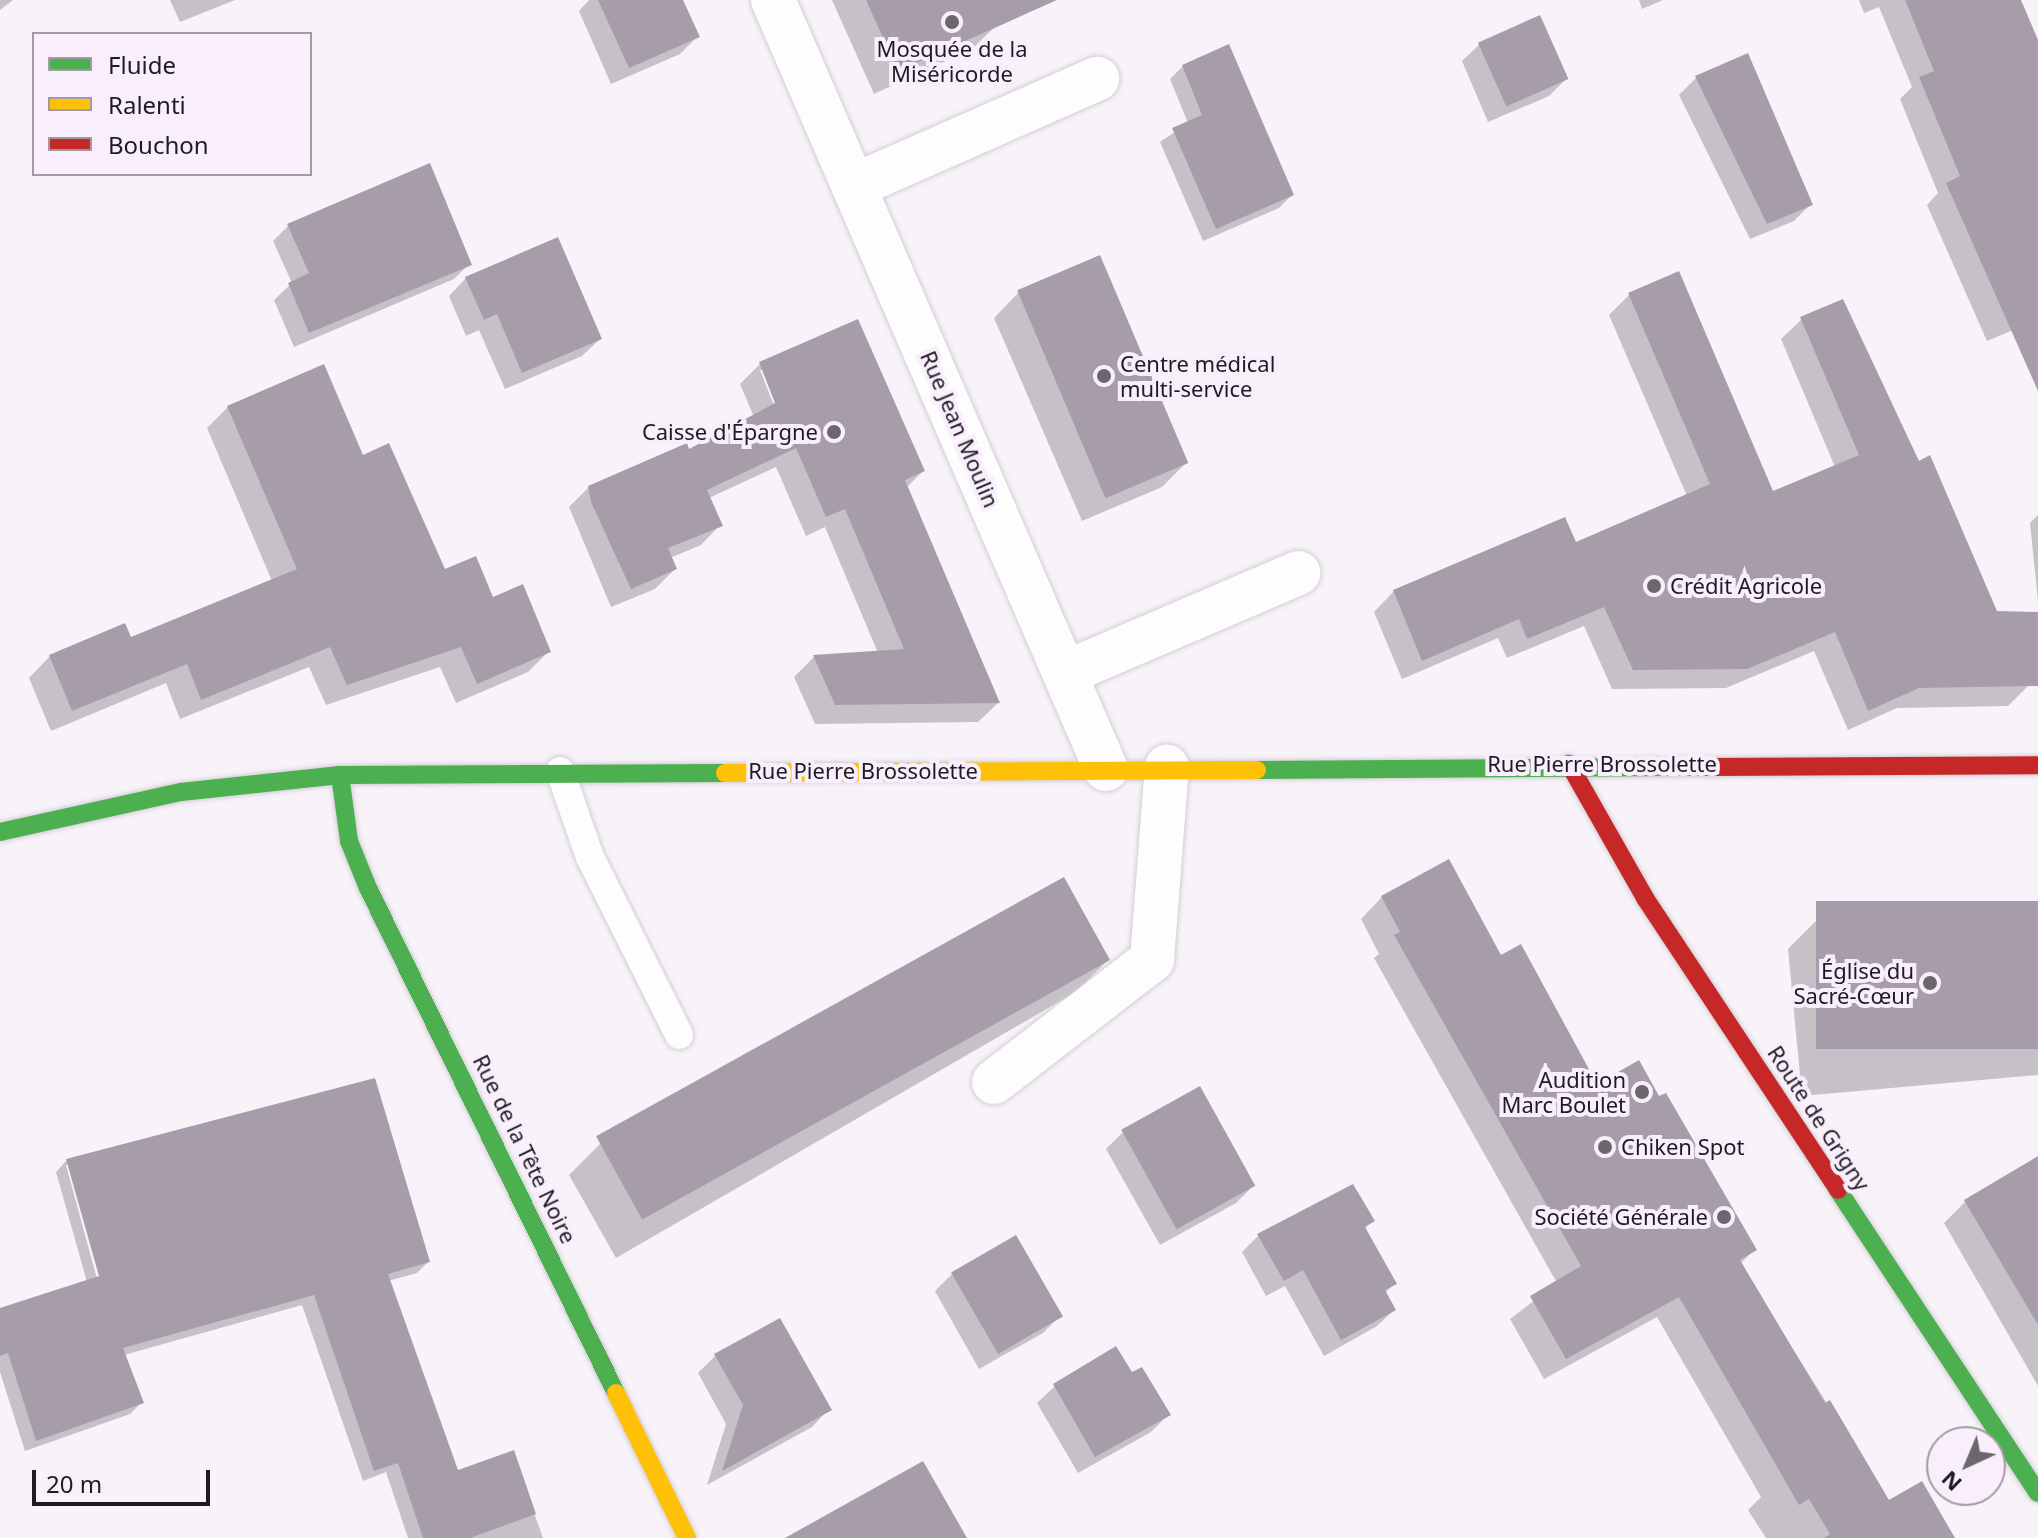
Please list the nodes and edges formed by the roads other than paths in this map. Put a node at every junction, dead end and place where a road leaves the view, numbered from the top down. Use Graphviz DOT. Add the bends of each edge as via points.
graph roads {
  1 [pos="773,0"];
  2 [pos="1097,79"];
  3 [pos="854,186"];
  4 [pos="1298,573"];
  5 [pos="1065,673"];
  6 [pos="1569,764"];
  7 [pos="2038,765"];
  8 [pos="1167,767"];
  9 [pos="1106,769"];
  10 [pos="560,771"];
  11 [pos="340,775"];
  12 [pos="0,832"];
  13 [pos="679,1035"];
  14 [pos="994,1082"];
  15 [pos="2038,1493"];
  16 [pos="687,1538"];
  1 -- 3 [label="street, Rue Jean Moulin"];
  2 -- 3 [label="street"];
  3 -- 5 [label="street, Rue Jean Moulin"];
  4 -- 5 [label="street"];
  5 -- 9 [label="street, Rue Jean Moulin"];
  6 -- 7 [label="main road, Rue Pierre Brossolette"];
  6 -- 8 [label="main road, Rue Pierre Brossolette"];
  6 -- 15 [label="main road, Route de Grigny" via="1645,898"];
  8 -- 9 [label="main road, Rue Pierre Brossolette"];
  8 -- 14 [label="street" via="1152,960"];
  9 -- 10 [label="main road, Rue Pierre Brossolette"];
  10 -- 11 [label="main road, Rue Pierre Brossolette"];
  10 -- 13 [label="lane" via="590,857"];
  11 -- 12 [label="main road, Rue Pierre Brossolette" via="181,792"];
  11 -- 16 [label="main road, Rue de la Tête Noire" via="349,841 368,888"];
}
